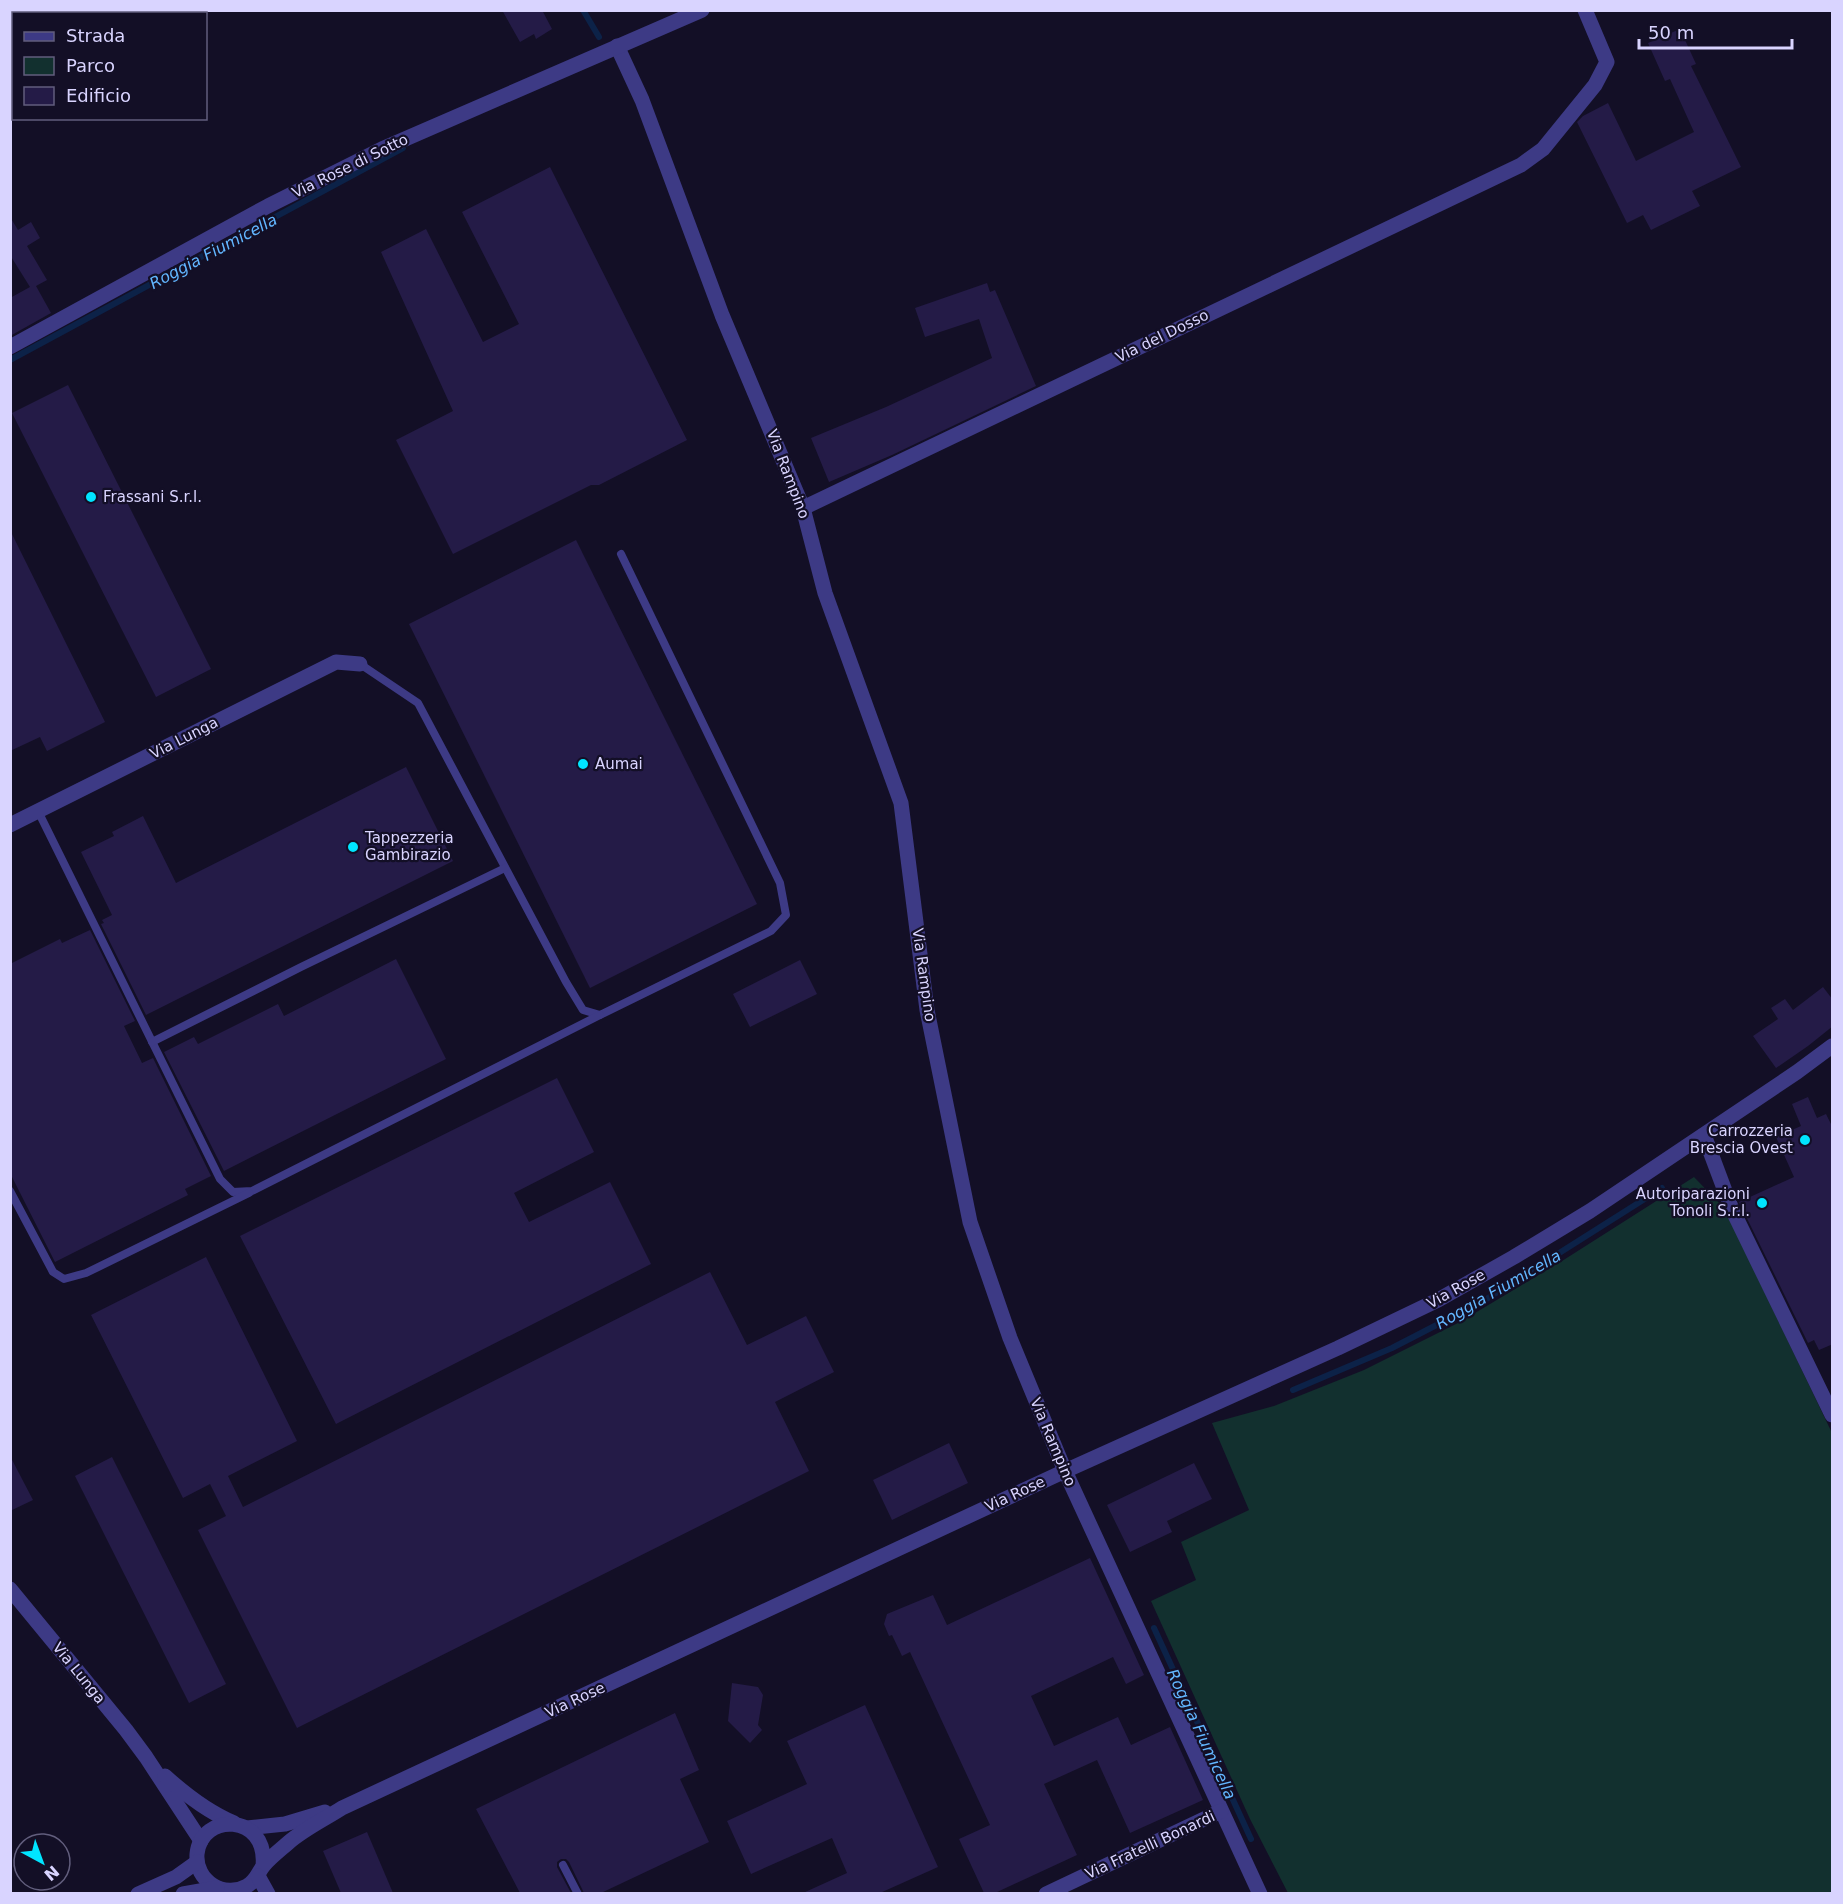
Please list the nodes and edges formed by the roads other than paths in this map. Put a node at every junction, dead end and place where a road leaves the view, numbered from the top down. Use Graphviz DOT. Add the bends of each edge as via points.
graph roads {
  1 [pos="702,10"];
  2 [pos="1586,10"];
  3 [pos="617,46"];
  4 [pos="10,347"];
  5 [pos="803,508"];
  6 [pos="621,554"];
  7 [pos="360,664"];
  8 [pos="38,811"];
  9 [pos="10,825"];
  10 [pos="505,868"];
  11 [pos="600,1015"];
  12 [pos="152,1042"];
  13 [pos="1833,1046"];
  14 [pos="1704,1135"];
  15 [pos="10,1191"];
  16 [pos="252,1191"];
  17 [pos="1833,1415"];
  18 [pos="1065,1471"];
  19 [pos="10,1589"];
  20 [pos="146,1757"];
  21 [pos="342,1808"];
  22 [pos="1221,1811"];
  23 [pos="242,1826"];
  24 [pos="201,1841"];
  25 [pos="197,1862"];
  26 [pos="563,1865"];
  27 [pos="261,1871"];
  28 [pos="226,1891"];
  29 [pos="138,1893"];
  30 [pos="183,1893"];
  31 [pos="268,1893"];
  32 [pos="578,1893"];
  33 [pos="1046,1893"];
  34 [pos="1260,1893"];
  1 -- 3 [label="street, Via Rose di Sotto"];
  2 -- 5 [label="street, Via del Dosso" via="1606,62 1595,86 1543,148 1521,165"];
  3 -- 4 [label="street, Via Rose di Sotto" via="382,149 259,211"];
  3 -- 5 [label="street, Via Rampino" via="642,100 722,315"];
  5 -- 18 [label="street, Via Rampino" via="825,593 901,803 927,1010 970,1222 1010,1338"];
  6 -- 11 [label="lane" via="780,883 786,915 771,931"];
  7 -- 8 [label="street, Via Lunga" via="336,662"];
  7 -- 10 [label="lane" via="418,704"];
  8 -- 9 [label="street, Via Lunga"];
  8 -- 12 [label="lane"];
  10 -- 11 [label="lane" via="584,1010"];
  10 -- 12 [label="lane"];
  11 -- 16 [label="lane"];
  12 -- 16 [label="lane" via="220,1179 233,1192"];
  13 -- 14 [label="street, Via Rose"];
  14 -- 17 [label="street" via="1731,1207"];
  14 -- 18 [label="street, Via Rose" via="1590,1211 1438,1300"];
  15 -- 16 [label="lane" via="53,1272 64,1280 86,1273"];
  18 -- 21 [label="street, Via Rose"];
  18 -- 22 [label="street, Via Rampino"];
  19 -- 20 [label="street, Via Lunga"];
  20 -- 23 [label="street, Via Lunga" via="212,1814"];
  20 -- 24 [label="street, Via Lunga"];
  21 -- 23 [label="street, Via Rose" via="285,1824"];
  21 -- 27 [label="street, Via Rose" via="291,1840"];
  22 -- 33 [label="street, Via Fratelli Bonardi"];
  22 -- 34 [label="street, Via Rampino"];
  23 -- 24 [label="street" via="216,1827"];
  23 -- 27 [label="street" via="262,1844"];
  24 -- 25 [label="street"];
  25 -- 28 [label="street" via="207,1882"];
  25 -- 29 [label="street" via="176,1877"];
  26 -- 32 [label="lane"];
  27 -- 28 [label="street" via="250,1884"];
  27 -- 31 [label="street"];
  28 -- 30 [label="street"];
}
